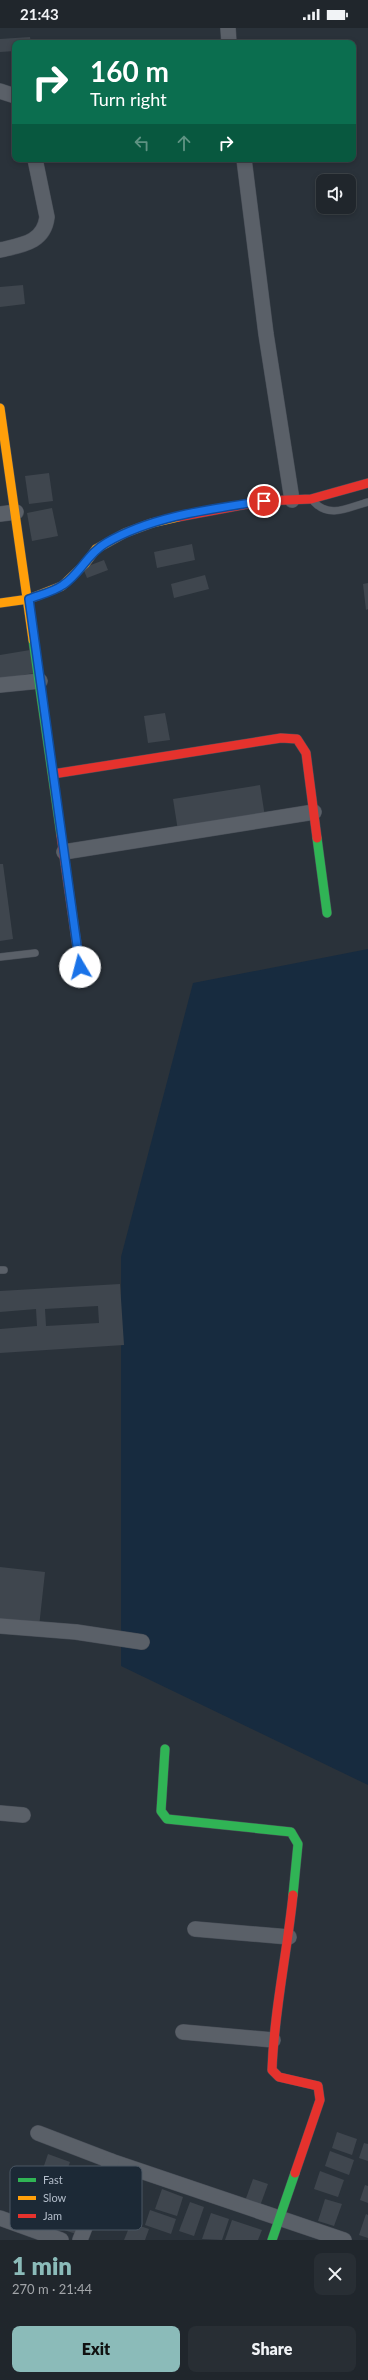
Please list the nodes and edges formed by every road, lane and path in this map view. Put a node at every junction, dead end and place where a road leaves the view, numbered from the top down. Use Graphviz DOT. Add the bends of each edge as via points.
graph roads {
  1 [pos="228,28"];
  2 [pos="229,40"];
  3 [pos="35,162"];
  4 [pos="244,162"];
  5 [pos="0,250"];
  6 [pos="0,408"];
  7 [pos="2,430"];
  8 [pos="368,482"];
  9 [pos="311,499"];
  10 [pos="292,500"];
  11 [pos="368,502"];
  12 [pos="16,512"];
  13 [pos="0,514"];
  14 [pos="29,599"];
  15 [pos="0,603"];
  16 [pos="40,681"];
  17 [pos="0,686"];
  18 [pos="53,774"];
  19 [pos="314,812"];
  20 [pos="64,852"];
  21 [pos="327,912"];
  22 [pos="35,953"];
  23 [pos="0,958"];
  24 [pos="80,967"];
  25 [pos="0,1626"];
  26 [pos="142,1642"];
  27 [pos="165,1749"];
  28 [pos="0,1813"];
  29 [pos="23,1815"];
  30 [pos="195,1929"];
  31 [pos="289,1937"];
  32 [pos="183,2032"];
  33 [pos="273,2040"];
  34 [pos="38,2133"];
  35 [pos="112,2161"];
  36 [pos="110,2166"];
  37 [pos="127,2166"];
  38 [pos="142,2171"];
  39 [pos="0,2218"];
  40 [pos="281,2219"];
  41 [pos="10,2222"];
  42 [pos="33,2230"];
  43 [pos="84,2230"];
  44 [pos="61,2240"];
  45 [pos="80,2240"];
  46 [pos="272,2240"];
  47 [pos="344,2240"];
  1 -- 2 [label="street"];
  3 -- 5 [label="street" via="47,218 46,227 33,241"];
  4 -- 10 [label="street" via="265,327"];
  6 -- 7 [label="street"];
  7 -- 12 [label="street"];
  8 -- 9 [label="street"];
  9 -- 10 [label="street"];
  9 -- 11 [label="lane" via="323,510 333,512"];
  10 -- 14 [label="street" via="264,501 173,518 125,533 96,549 85,564 62,586"];
  12 -- 13 [label="street"];
  12 -- 14 [label="street"];
  14 -- 15 [label="street"];
  14 -- 16 [label="street"];
  16 -- 17 [label="street"];
  16 -- 18 [label="street"];
  18 -- 19 [label="street" via="281,738 297,739 306,753"];
  18 -- 20 [label="street"];
  19 -- 20 [label="street"];
  19 -- 21 [label="street"];
  20 -- 24 [label="street"];
  22 -- 23 [label="lane"];
  25 -- 26 [label="street" via="76,1632"];
  27 -- 31 [label="street" via="161,1811 167,1819 284,1830 296,1837 298,1851"];
  28 -- 29 [label="street"];
  30 -- 31 [label="street"];
  31 -- 33 [label="street"];
  32 -- 33 [label="street"];
  33 -- 40 [label="street" via="272,2070 278,2077 311,2083 318,2086 320,2092 320,2100"];
  34 -- 35 [label="street"];
  35 -- 36 [label="street"];
  35 -- 37 [label="street"];
  38 -- 40 [label="street"];
  39 -- 41 [label="street"];
  40 -- 46 [label="street"];
  40 -- 47 [label="street"];
  42 -- 44 [label="street"];
  43 -- 45 [label="street"];
}
